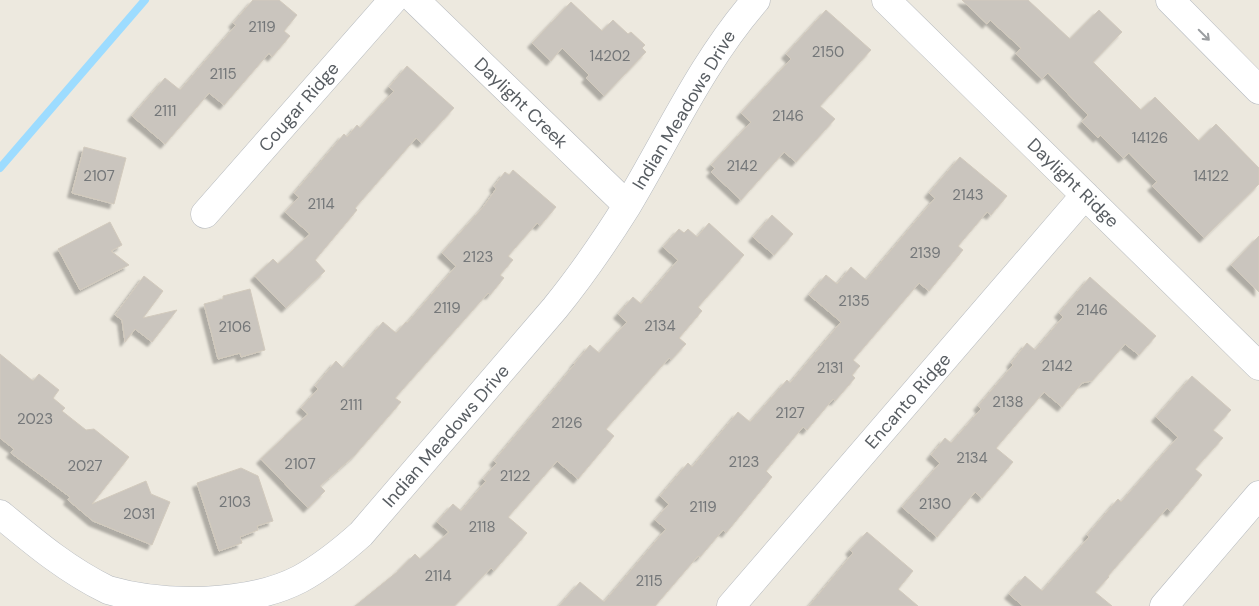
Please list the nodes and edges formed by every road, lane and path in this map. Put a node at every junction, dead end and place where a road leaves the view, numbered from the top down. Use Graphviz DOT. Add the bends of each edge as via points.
graph roads {
  1 [pos="392,0"];
  2 [pos="415,0"];
  3 [pos="756,0"];
  4 [pos="886,0"];
  5 [pos="1170,0"];
  6 [pos="1259,90"];
  7 [pos="1085,195"];
  8 [pos="627,205"];
  9 [pos="206,214"];
  10 [pos="1259,366"];
  11 [pos="1259,495"];
  12 [pos="0,514"];
  13 [pos="176,606"];
  14 [pos="731,606"];
  15 [pos="1164,606"];
  1 -- 9 [label="street, Cougar Ridge"];
  2 -- 8 [label="street, Daylight Creek"];
  3 -- 8 [label="street, Indian Meadows Drive" via="678,113"];
  4 -- 7 [label="street, Daylight Ridge"];
  5 -- 6 [label="street, one-way"];
  7 -- 10 [label="street, Daylight Ridge"];
  7 -- 14 [label="street, Encanto Ridge"];
  8 -- 13 [label="street, Indian Meadows Drive" via="555,308 361,534 332,559 299,580 266,593 238,602"];
  11 -- 15 [label="street"];
  12 -- 13 [label="street, Indian Meadows Drive" via="54,558 110,591 140,601"];
}
